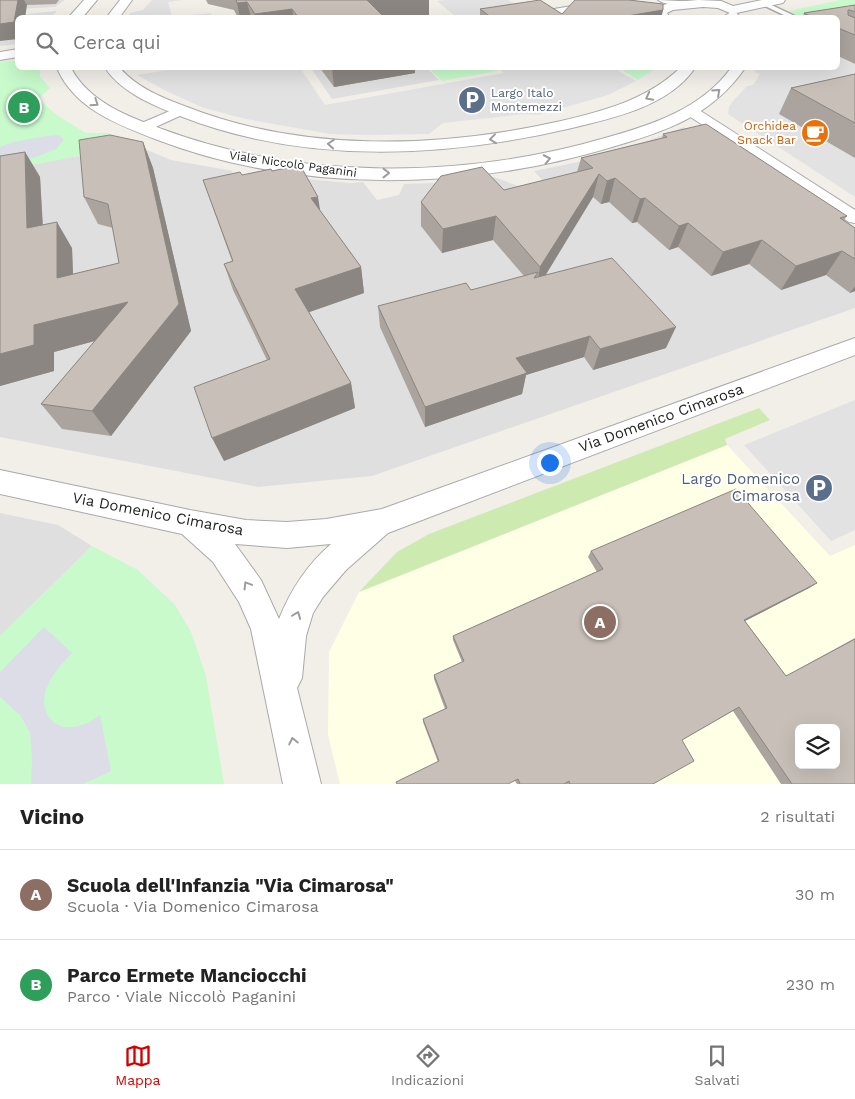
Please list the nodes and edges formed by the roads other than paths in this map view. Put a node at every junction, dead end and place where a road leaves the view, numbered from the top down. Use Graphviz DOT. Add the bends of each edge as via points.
graph roads {
  1 [pos="91,0"];
  2 [pos="126,0"];
  3 [pos="627,0"];
  4 [pos="778,0"];
  5 [pos="763,3"];
  6 [pos="660,8"];
  7 [pos="733,12"];
  8 [pos="77,15"];
  9 [pos="114,15"];
  10 [pos="536,15"];
  11 [pos="789,15"];
  12 [pos="15,54"];
  13 [pos="0,56"];
  14 [pos="65,70"];
  15 [pos="114,70"];
  16 [pos="686,70"];
  17 [pos="736,70"];
  18 [pos="179,111"];
  19 [pos="691,111"];
  20 [pos="594,118"];
  21 [pos="142,128"];
  22 [pos="626,139"];
  23 [pos="855,218"];
  24 [pos="855,346"];
  25 [pos="0,482"];
  26 [pos="382,522"];
  27 [pos="190,523"];
  28 [pos="283,698"];
  29 [pos="302,784"];
  1 -- 8 [label="street"];
  2 -- 9 [label="street"];
  3 -- 10 [label="street"];
  4 -- 5 [label="street"];
  5 -- 7 [label="street"];
  5 -- 11 [label="lane"];
  6 -- 7 [label="street" via="713,3"];
  12 -- 13 [label="street"];
  14 -- 21 [label="street, Viale Niccolò Paganini, one-way" via="69,80 87,98"];
  15 -- 18 [label="street, Viale Niccolò Paganini" via="137,90"];
  16 -- 20 [label="street, Viale Niccolò Paganini, one-way" via="656,93"];
  19 -- 17 [label="street, Viale Niccolò Paganini, one-way" via="721,89"];
  20 -- 18 [label="street, Viale Niccolò Paganini, one-way" via="498,139 385,146 279,138 226,127"];
  18 -- 21 [label="street"];
  19 -- 22 [label="street, Viale Niccolò Paganini"];
  19 -- 23 [label="street"];
  20 -- 22 [label="street"];
  21 -- 22 [label="street, Viale Niccolò Paganini, one-way" via="185,144 240,158 303,168 374,173 453,172 500,167"];
  24 -- 26 [label="street, Via Domenico Cimarosa"];
  25 -- 27 [label="street, Via Domenico Cimarosa"];
  26 -- 27 [label="street, Via Domenico Cimarosa" via="287,535 246,533"];
  28 -- 26 [label="street, one-way" via="290,635 303,600 326,568 348,546"];
  28 -- 27 [label="street, one-way" via="267,628 250,591 224,552"];
  29 -- 28 [label="street, one-way"];
}
